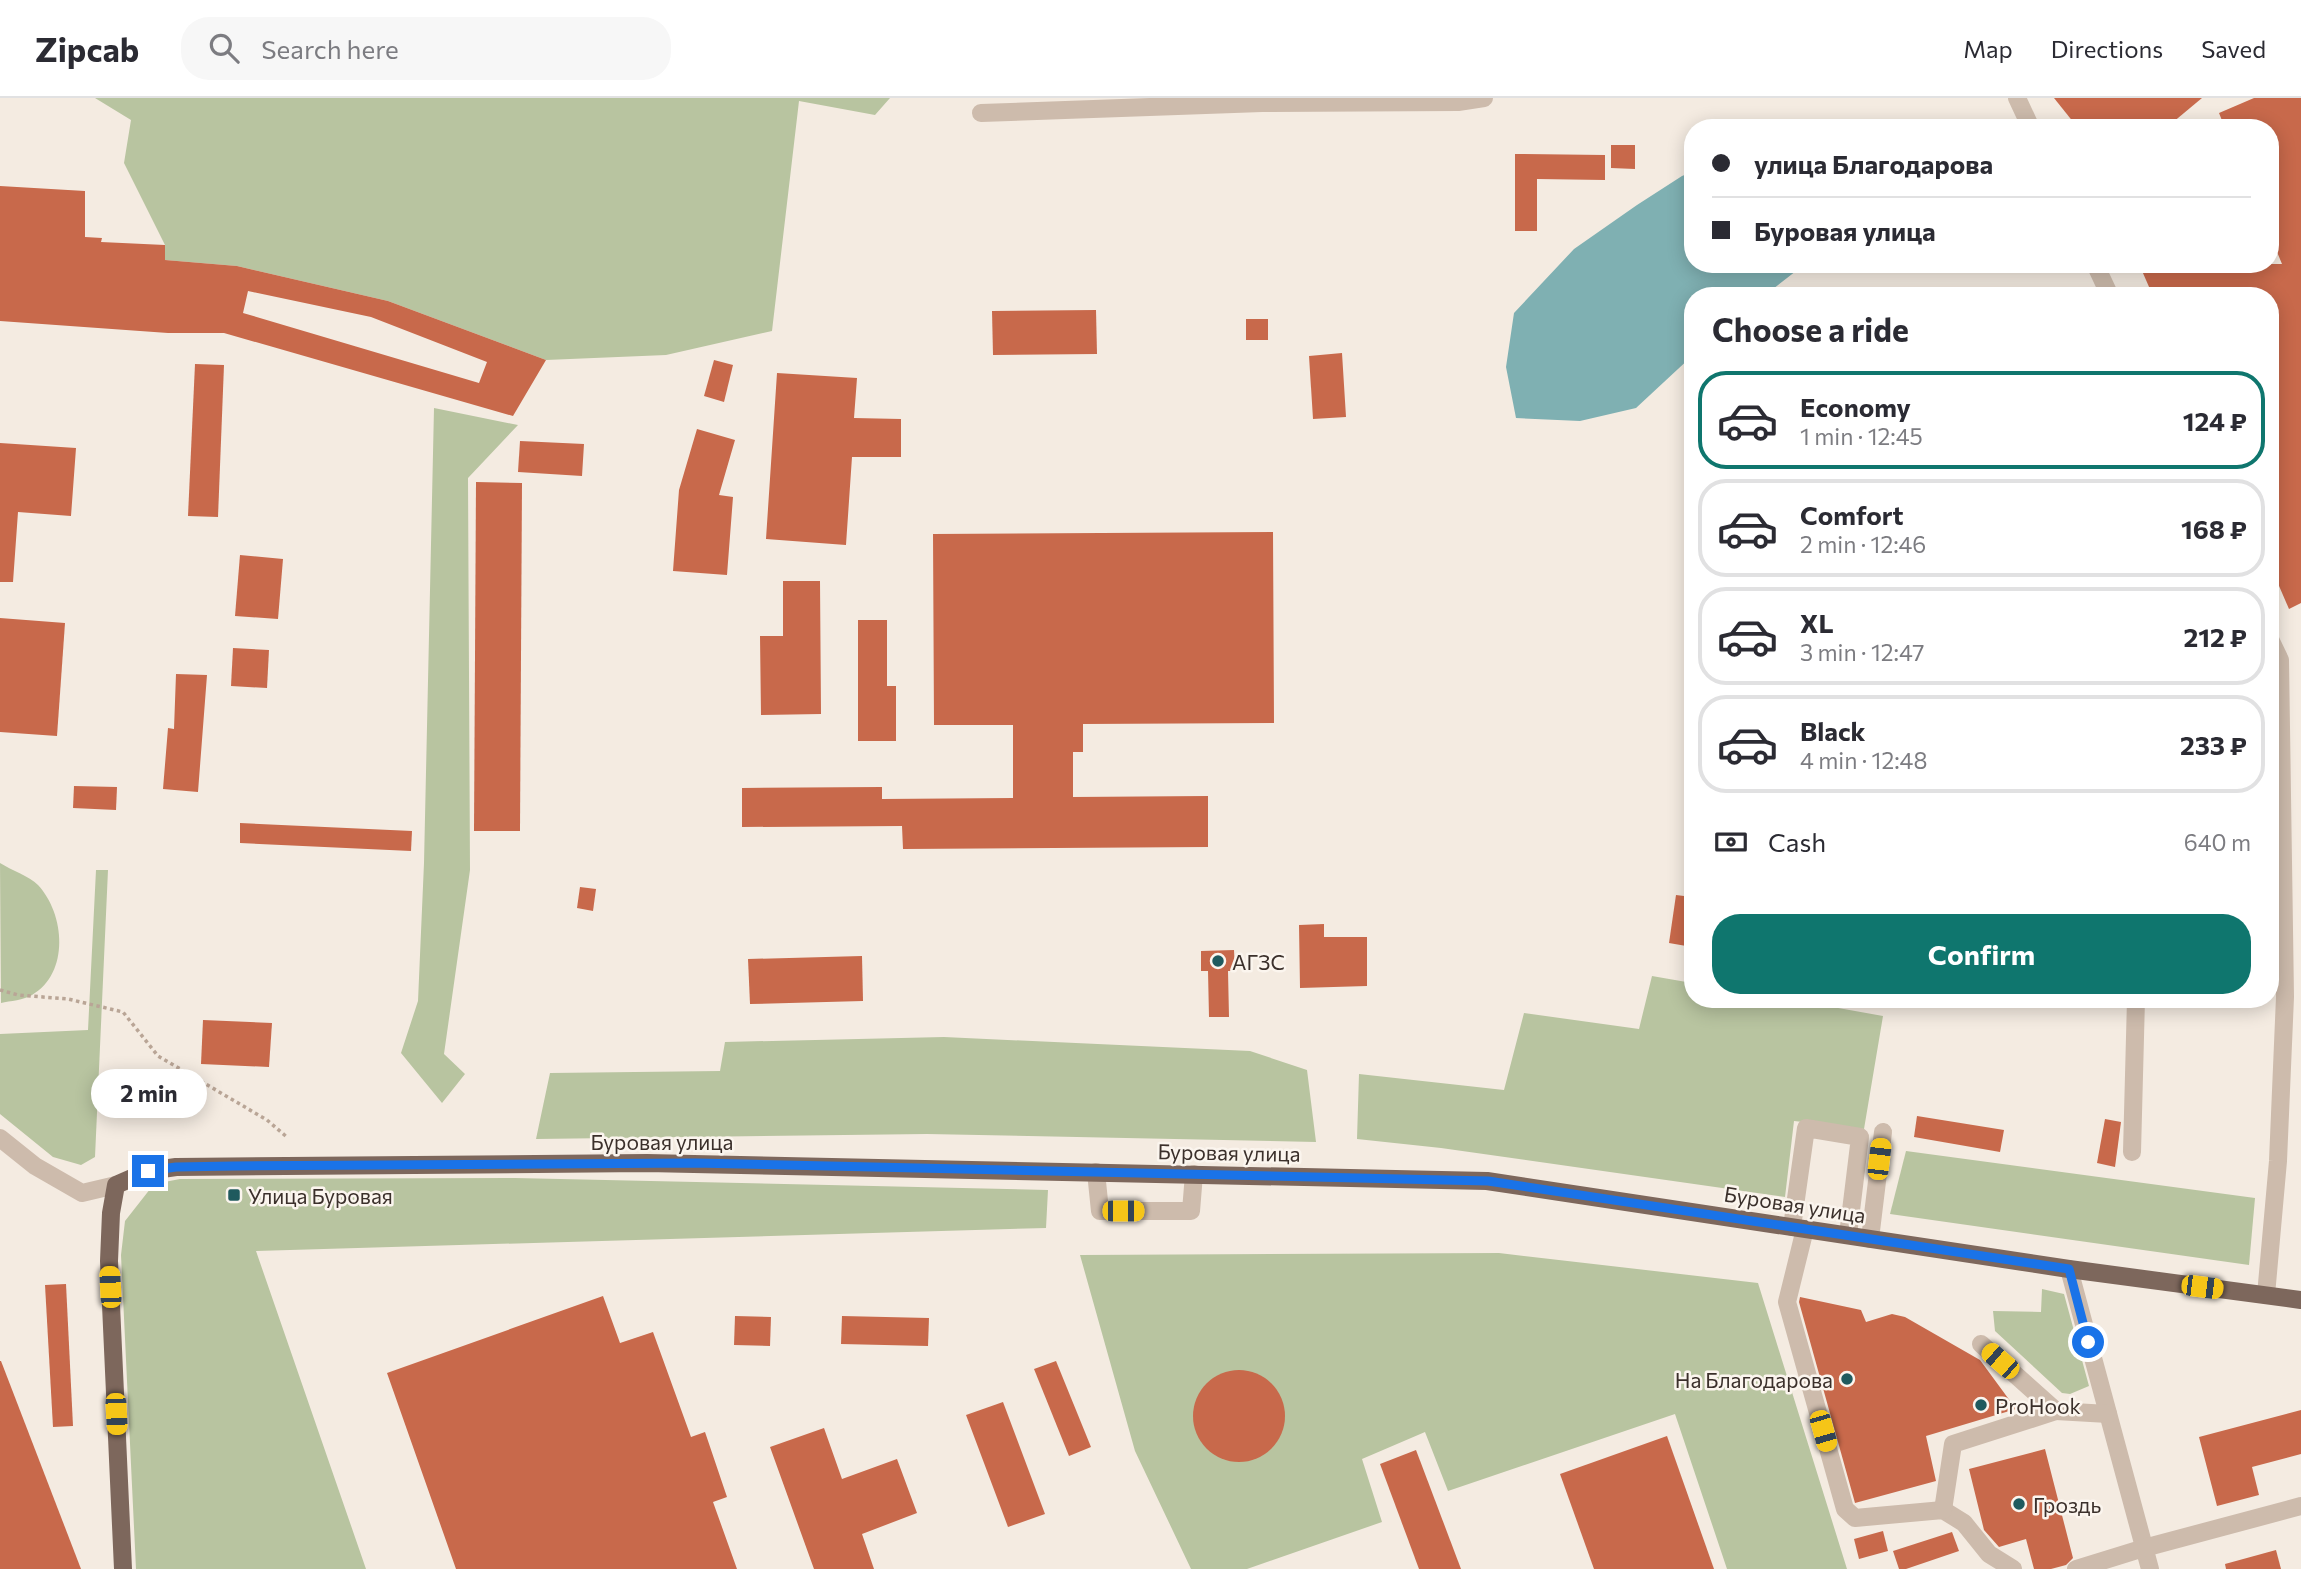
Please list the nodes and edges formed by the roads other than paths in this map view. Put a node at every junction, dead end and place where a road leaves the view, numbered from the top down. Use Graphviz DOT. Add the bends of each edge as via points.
graph roads {
  1 [pos="1485,98"];
  2 [pos="2018,98"];
  3 [pos="1262,101"];
  4 [pos="981,113"];
  5 [pos="2027,119"];
  6 [pos="2279,658"];
  7 [pos="2136,1008"];
  8 [pos="1882,1132"];
  9 [pos="0,1138"];
  10 [pos="2133,1152"];
  11 [pos="1096,1171"];
  12 [pos="1194,1174"];
  13 [pos="116,1185"];
  14 [pos="1799,1228"];
  15 [pos="1848,1235"];
  16 [pos="1870,1238"];
  17 [pos="2069,1269"];
  18 [pos="2266,1295"];
  19 [pos="2301,1300"];
  20 [pos="1980,1344"];
  21 [pos="2056,1411"];
  22 [pos="2108,1414"];
  23 [pos="2301,1506"];
  24 [pos="1943,1510"];
  25 [pos="2144,1548"];
  26 [pos="123,1569"];
  27 [pos="2013,1569"];
  28 [pos="2076,1569"];
  29 [pos="2150,1569"];
  1 -- 3 [label="street" via="1458,102"];
  2 -- 5 [label="street"];
  3 -- 4 [label="street"];
  6 -- 18 [label="street" via="2285,997"];
  7 -- 10 [label="street"];
  8 -- 16 [label="street"];
  9 -- 13 [label="street" via="35,1166 82,1193"];
  11 -- 12 [label="main road, Буровая улица"];
  11 -- 12 [label="street" via="1100,1211 1191,1211"];
  11 -- 13 [label="main road, Буровая улица" via="647,1163 223,1166 148,1171"];
  12 -- 14 [label="main road, Буровая улица" via="1488,1181"];
  13 -- 26 [label="main road" via="109,1261"];
  14 -- 15 [label="main road, Буровая улица"];
  14 -- 15 [label="street" via="1806,1128 1860,1137"];
  14 -- 24 [label="street" via="1787,1302 1845,1509 1855,1518"];
  15 -- 16 [label="main road, Буровая улица"];
  16 -- 17 [label="main road, Буровая улица"];
  17 -- 18 [label="main road, Буровая улица"];
  17 -- 22 [label="street"];
  18 -- 19 [label="main road, Буровая улица"];
  20 -- 21 [label="street"];
  21 -- 22 [label="street"];
  21 -- 24 [label="street" via="1953,1444"];
  22 -- 25 [label="street"];
  23 -- 25 [label="street"];
  24 -- 27 [label="street" via="1964,1524 1989,1554"];
  25 -- 28 [label="street"];
  25 -- 29 [label="street"];
}
